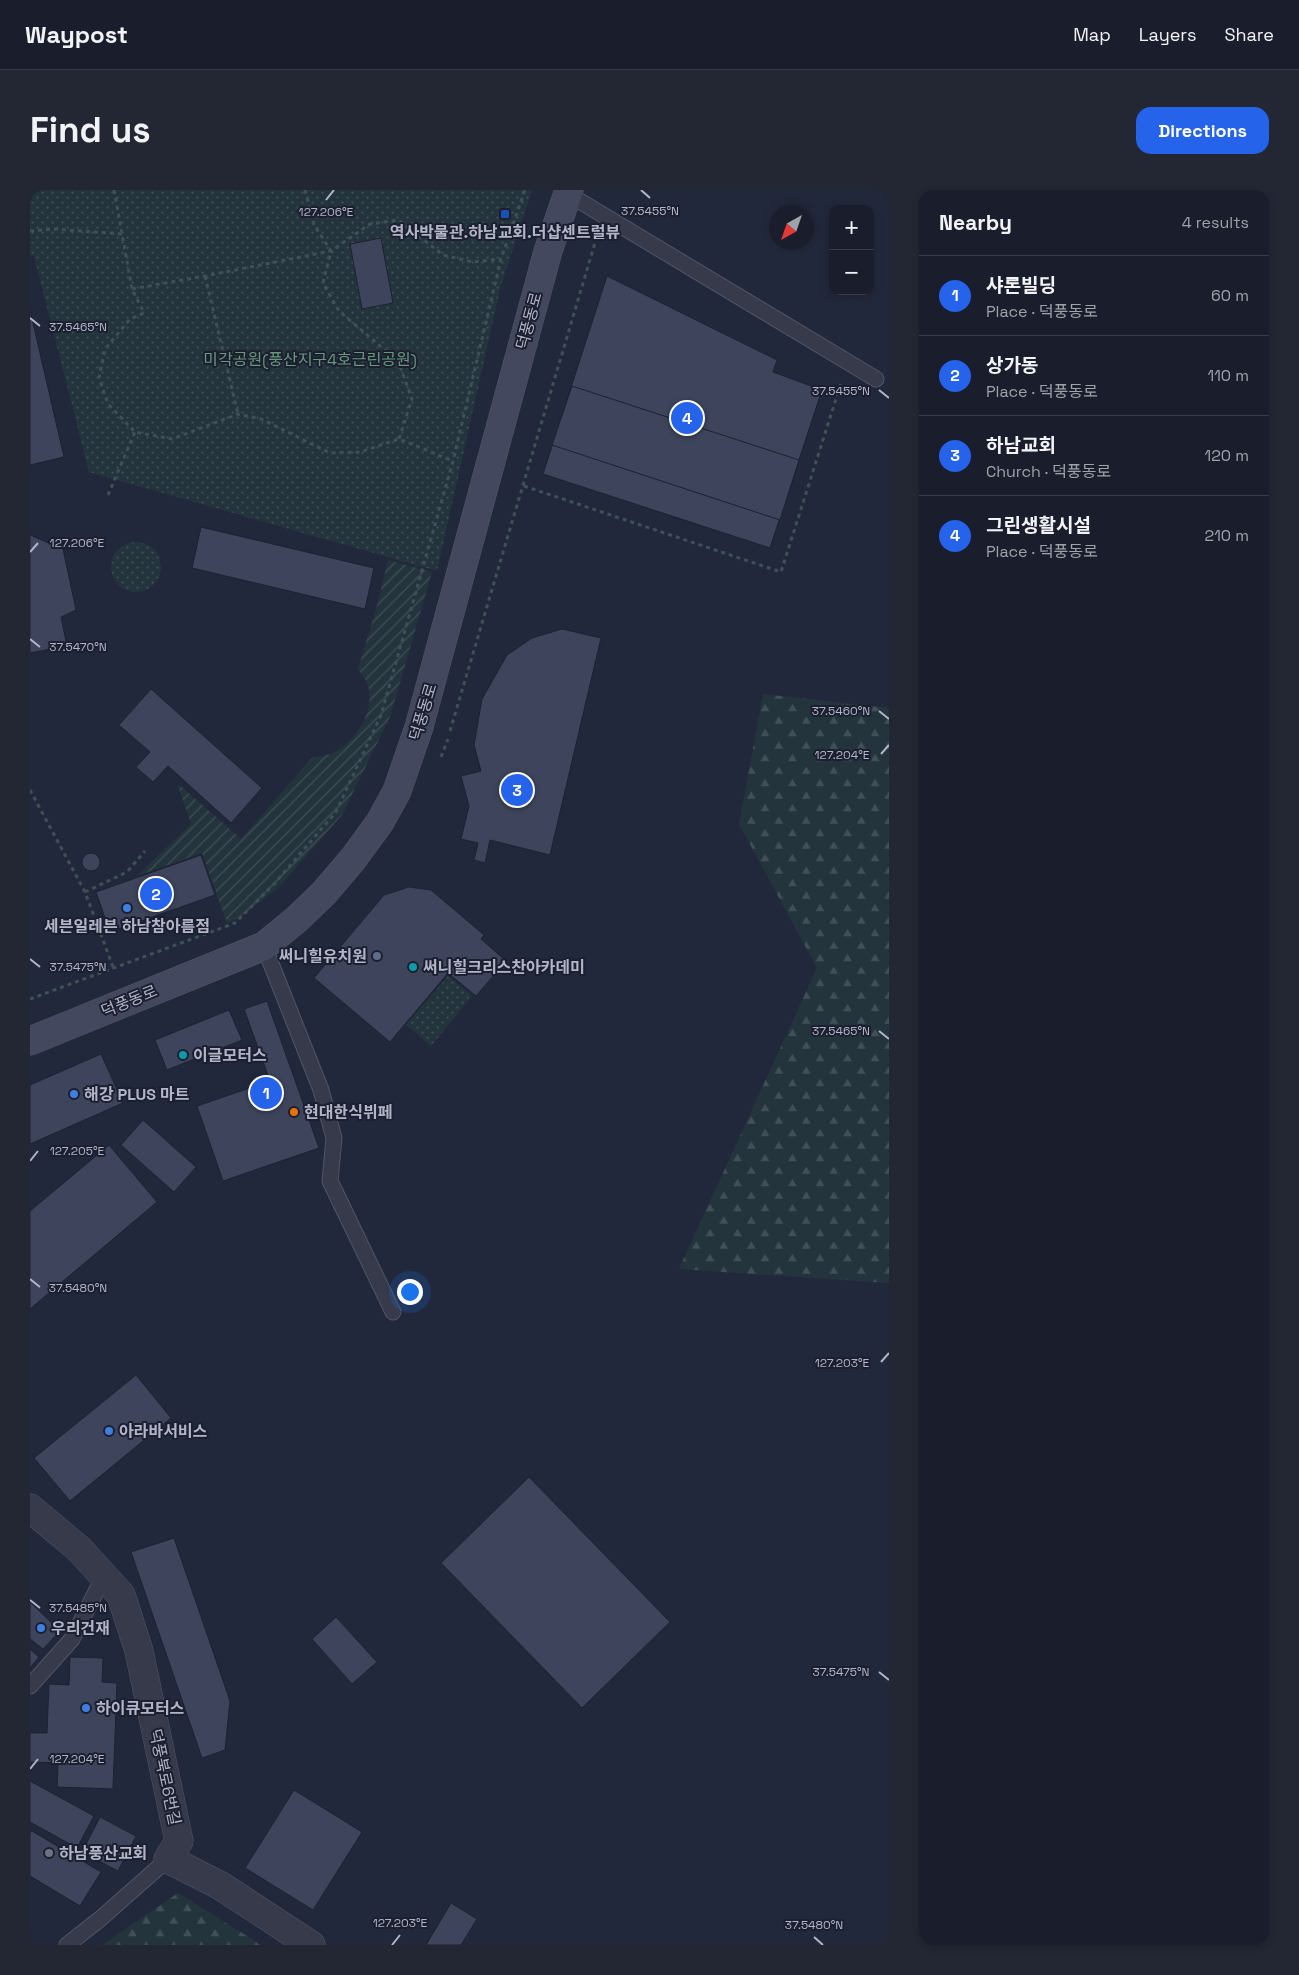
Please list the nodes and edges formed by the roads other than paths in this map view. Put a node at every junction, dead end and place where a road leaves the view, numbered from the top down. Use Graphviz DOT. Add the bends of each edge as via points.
graph roads {
  1 [pos="568,192"];
  2 [pos="876,379"];
  3 [pos="264,946"];
  4 [pos="30,1041"];
  5 [pos="393,1312"];
  6 [pos="30,1508"];
  7 [pos="104,1576"];
  8 [pos="30,1686"];
  9 [pos="168,1859"];
  10 [pos="67,1945"];
  11 [pos="311,1945"];
  1 -- 2 [label="lane"];
  1 -- 3 [label="street, 덕풍동로" via="548,251 419,727 397,791 380,822 336,879 297,919"];
  3 -- 4 [label="street, 덕풍동로"];
  3 -- 5 [label="lane" via="321,1090 334,1138 330,1181"];
  6 -- 7 [label="street, 덕풍북로6번길" via="79,1549"];
  7 -- 8 [label="lane" via="72,1638"];
  7 -- 9 [label="street, 덕풍북로6번길" via="121,1595 139,1651 179,1841"];
  9 -- 10 [label="lane"];
  9 -- 11 [label="street" via="221,1886"];
}
